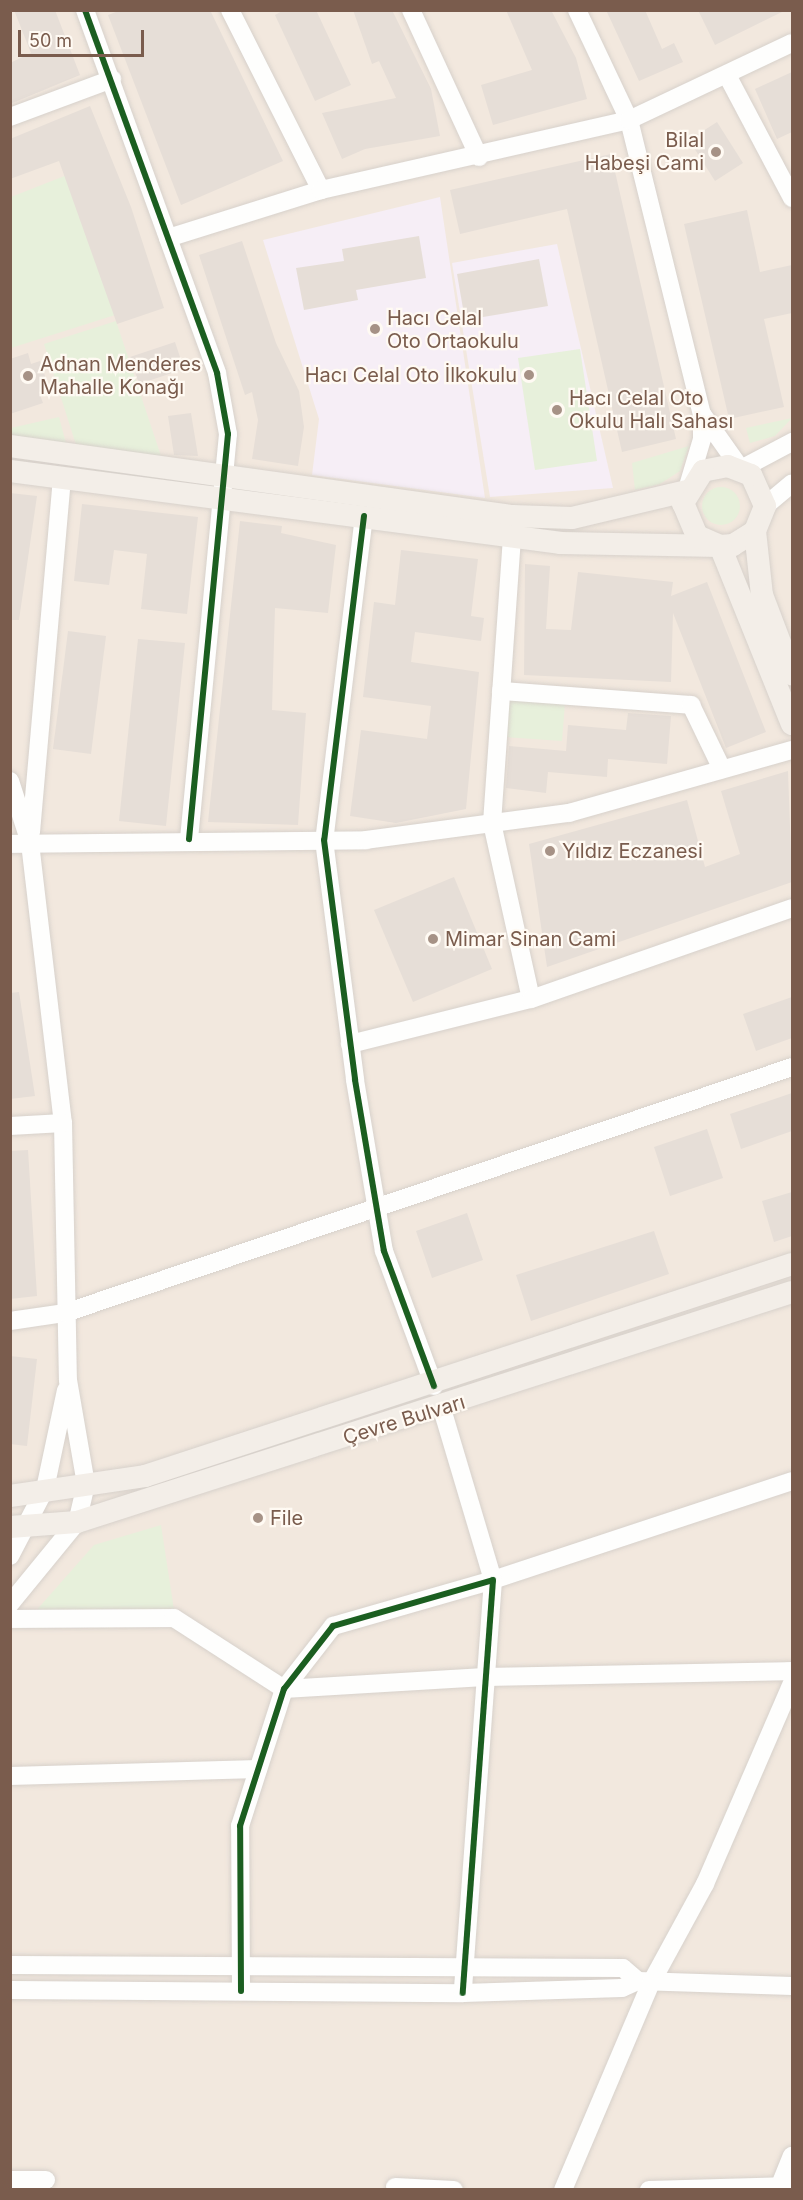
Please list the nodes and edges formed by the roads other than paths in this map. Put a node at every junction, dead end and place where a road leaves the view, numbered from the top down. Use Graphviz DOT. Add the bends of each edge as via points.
graph roads {
  1 [pos="85,10"];
  2 [pos="230,10"];
  3 [pos="411,10"];
  4 [pos="577,10"];
  5 [pos="792,44"];
  6 [pos="728,77"];
  7 [pos="112,80"];
  8 [pos="10,117"];
  9 [pos="629,120"];
  10 [pos="480,157"];
  11 [pos="321,190"];
  12 [pos="792,198"];
  13 [pos="168,238"];
  14 [pos="702,414"];
  15 [pos="792,442"];
  16 [pos="10,446"];
  17 [pos="741,469"];
  18 [pos="10,471"];
  19 [pos="226,474"];
  20 [pos="62,477"];
  21 [pos="792,483"];
  22 [pos="686,491"];
  23 [pos="222,497"];
  24 [pos="765,506"];
  25 [pos="364,516"];
  26 [pos="755,531"];
  27 [pos="512,537"];
  28 [pos="720,546"];
  29 [pos="792,674"];
  30 [pos="501,691"];
  31 [pos="792,724"];
  32 [pos="792,750"];
  33 [pos="722,769"];
  34 [pos="10,781"];
  35 [pos="492,823"];
  36 [pos="189,838"];
  37 [pos="324,840"];
  38 [pos="30,843"];
  39 [pos="10,844"];
  40 [pos="792,908"];
  41 [pos="531,999"];
  42 [pos="350,1044"];
  43 [pos="792,1067"];
  44 [pos="63,1123"];
  45 [pos="10,1126"];
  46 [pos="377,1210"];
  47 [pos="792,1264"];
  48 [pos="792,1292"];
  49 [pos="65,1313"];
  50 [pos="10,1321"];
  51 [pos="68,1380"];
  52 [pos="434,1386"];
  53 [pos="442,1409"];
  54 [pos="792,1481"];
  55 [pos="86,1484"];
  56 [pos="45,1489"];
  57 [pos="10,1496"];
  58 [pos="77,1522"];
  59 [pos="19,1526"];
  60 [pos="10,1556"];
  61 [pos="493,1580"];
  62 [pos="10,1604"];
  63 [pos="10,1619"];
  64 [pos="792,1671"];
  65 [pos="485,1677"];
  66 [pos="792,1683"];
  67 [pos="284,1689"];
  68 [pos="258,1769"];
  69 [pos="10,1776"];
  70 [pos="10,1965"];
  71 [pos="240,1966"];
  72 [pos="465,1967"];
  73 [pos="645,1982"];
  74 [pos="792,1986"];
  75 [pos="10,1990"];
  76 [pos="241,1991"];
  77 [pos="463,1993"];
  78 [pos="792,2156"];
  79 [pos="10,2180"];
  80 [pos="46,2180"];
  81 [pos="395,2187"];
  82 [pos="783,2187"];
  83 [pos="454,2190"];
  84 [pos="563,2190"];
  85 [pos="649,2190"];
  1 -- 7 [label="street"];
  2 -- 11 [label="street"];
  3 -- 10 [label="street"];
  4 -- 9 [label="street"];
  5 -- 6 [label="street"];
  6 -- 9 [label="street"];
  6 -- 12 [label="street"];
  7 -- 8 [label="street"];
  7 -- 13 [label="street"];
  9 -- 10 [label="street"];
  9 -- 14 [label="street"];
  10 -- 11 [label="street"];
  11 -- 13 [label="street"];
  13 -- 19 [label="street" via="217,373 228,434"];
  14 -- 17 [label="street"];
  14 -- 22 [label="street" via="702,439"];
  15 -- 17 [label="street"];
  16 -- 19 [label="main road"];
  17 -- 22 [label="main road" via="715,466"];
  17 -- 24 [label="main road" via="758,484"];
  18 -- 20 [label="main road"];
  19 -- 22 [label="main road" via="501,514 572,518"];
  19 -- 23 [label="street"];
  20 -- 23 [label="main road"];
  20 -- 38 [label="street"];
  21 -- 24 [label="street"];
  22 -- 28 [label="main road" via="689,527"];
  23 -- 25 [label="main road"];
  23 -- 36 [label="street"];
  24 -- 26 [label="main road"];
  25 -- 27 [label="main road"];
  25 -- 37 [label="street"];
  26 -- 28 [label="main road" via="739,543"];
  26 -- 29 [label="main road" via="762,595"];
  27 -- 28 [label="main road"];
  27 -- 30 [label="street"];
  28 -- 31 [label="main road"];
  30 -- 33 [label="street" via="692,705"];
  30 -- 35 [label="street"];
  32 -- 33 [label="street"];
  33 -- 35 [label="street" via="569,813"];
  34 -- 38 [label="street"];
  35 -- 37 [label="street" via="366,840"];
  35 -- 41 [label="street"];
  36 -- 37 [label="street"];
  36 -- 38 [label="street"];
  37 -- 42 [label="street"];
  38 -- 39 [label="street"];
  38 -- 44 [label="street"];
  40 -- 41 [label="street"];
  41 -- 42 [label="street"];
  42 -- 46 [label="street"];
  43 -- 46 [label="street"];
  44 -- 45 [label="street"];
  44 -- 49 [label="street"];
  46 -- 49 [label="street"];
  46 -- 52 [label="street" via="384,1251"];
  47 -- 52 [label="main road, Çevre Bulvarı"];
  48 -- 53 [label="main road, Çevre Bulvarı"];
  49 -- 50 [label="street"];
  49 -- 51 [label="street"];
  51 -- 55 [label="street"];
  51 -- 56 [label="street"];
  52 -- 53 [label="main road"];
  52 -- 55 [label="main road, Çevre Bulvarı" via="145,1476"];
  53 -- 58 [label="main road, Çevre Bulvarı"];
  53 -- 61 [label="street"];
  54 -- 61 [label="street"];
  55 -- 56 [label="main road, Çevre Bulvarı"];
  55 -- 58 [label="street"];
  56 -- 57 [label="main road, Çevre Bulvarı"];
  56 -- 59 [label="street"];
  58 -- 59 [label="main road, Çevre Bulvarı"];
  58 -- 62 [label="street"];
  59 -- 60 [label="street"];
  61 -- 65 [label="street"];
  61 -- 67 [label="street" via="333,1626"];
  63 -- 67 [label="street" via="174,1618"];
  64 -- 65 [label="street"];
  65 -- 67 [label="street"];
  65 -- 72 [label="street"];
  66 -- 73 [label="street" via="705,1884"];
  67 -- 68 [label="street"];
  68 -- 69 [label="street"];
  68 -- 71 [label="street" via="240,1827"];
  70 -- 71 [label="street"];
  71 -- 72 [label="street"];
  71 -- 76 [label="street"];
  72 -- 73 [label="street" via="623,1968"];
  72 -- 77 [label="street"];
  73 -- 74 [label="street"];
  73 -- 77 [label="street" via="622,1988"];
  73 -- 84 [label="street"];
  75 -- 76 [label="street"];
  76 -- 77 [label="street"];
  78 -- 82 [label="street"];
  79 -- 80 [label="street"];
  81 -- 83 [label="street"];
  82 -- 85 [label="street"];
}
